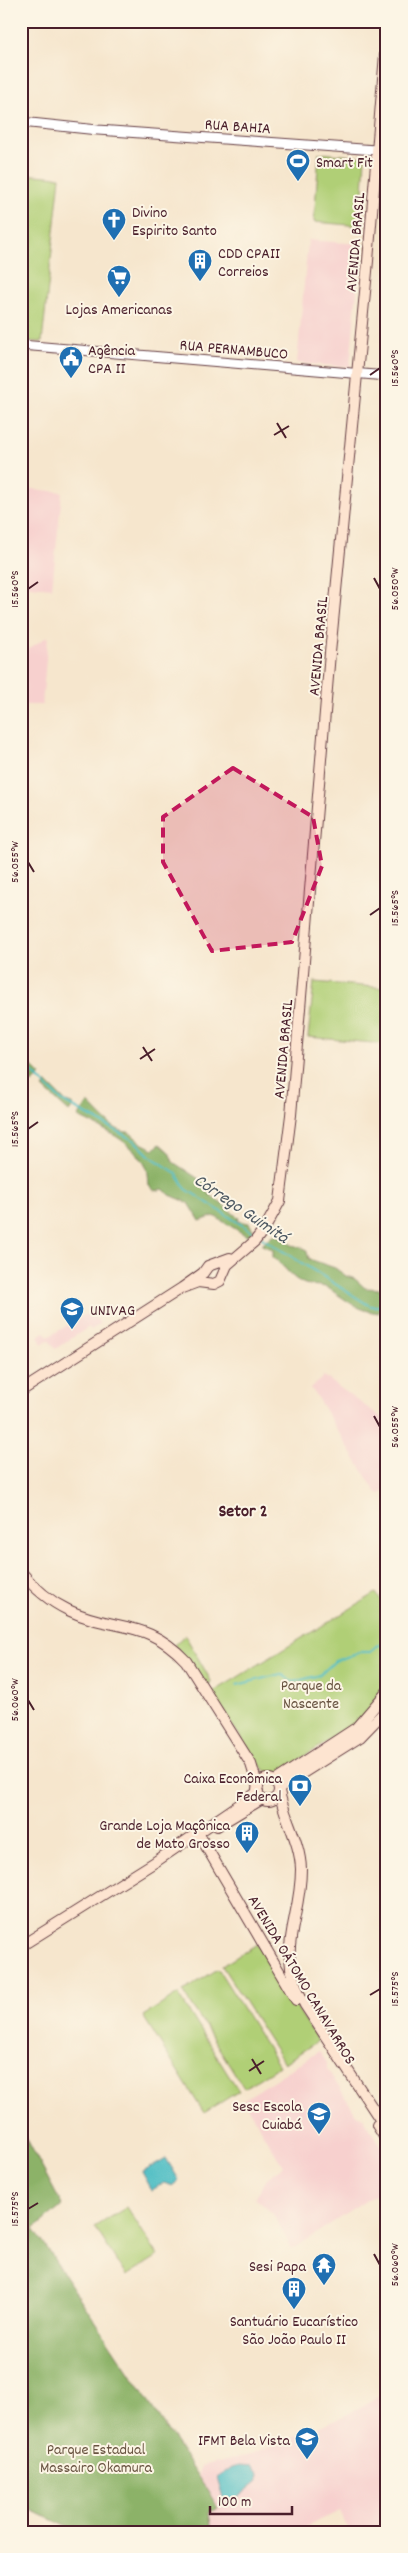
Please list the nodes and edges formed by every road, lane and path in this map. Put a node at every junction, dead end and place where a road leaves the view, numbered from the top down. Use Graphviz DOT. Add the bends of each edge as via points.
graph roads {
  1 [pos="387,30"];
  2 [pos="384,100"];
  3 [pos="21,122"];
  4 [pos="376,150"];
  5 [pos="21,345"];
  6 [pos="357,373"];
  7 [pos="387,376"];
  8 [pos="242,1251"];
  9 [pos="182,1288"];
  10 [pos="21,1391"];
  11 [pos="21,1572"];
  12 [pos="387,1692"];
  13 [pos="387,1709"];
  14 [pos="251,1764"];
  15 [pos="275,1785"];
  16 [pos="259,1792"];
  17 [pos="198,1834"];
  18 [pos="21,1946"];
  19 [pos="387,2130"];
  20 [pos="387,2142"];
  1 -- 2 [label="main road, AVENIDA BRASIL"];
  2 -- 4 [label="main road, AVENIDA BRASIL"];
  3 -- 4 [label="street, RUA BAHIA"];
  4 -- 6 [label="main road, AVENIDA BRASIL"];
  5 -- 6 [label="street, RUA PERNAMBUCO"];
  6 -- 7 [label="street, RUA PERNAMBUCO"];
  6 -- 8 [label="main road, AVENIDA BRASIL" via="291,1115 280,1201 265,1228"];
  8 -- 9 [label="main road, AVENIDA BRASIL" via="208,1266"];
  8 -- 9 [label="main road, AVENIDA BRASIL" via="227,1264 218,1282 198,1282"];
  9 -- 10 [label="main road, AVENIDA BRASIL"];
  11 -- 14 [label="main road" via="42,1595 70,1611 152,1634 176,1650"];
  12 -- 15 [label="main road" via="356,1728"];
  13 -- 15 [label="main road" via="360,1737"];
  14 -- 15 [label="main road"];
  14 -- 16 [label="main road"];
  15 -- 16 [label="main road" via="262,1781"];
  15 -- 16 [label="main road" via="274,1799 268,1801"];
  15 -- 19 [label="main road, AVENIDA OÁTOMO CANAVARROS" via="297,1845 301,1869 290,1943 290,1969 294,1982 305,2005"];
  16 -- 17 [label="main road"];
  17 -- 18 [label="main road"];
  17 -- 20 [label="main road, AVENIDA OÁTOMO CANAVARROS" via="303,2012"];
}
